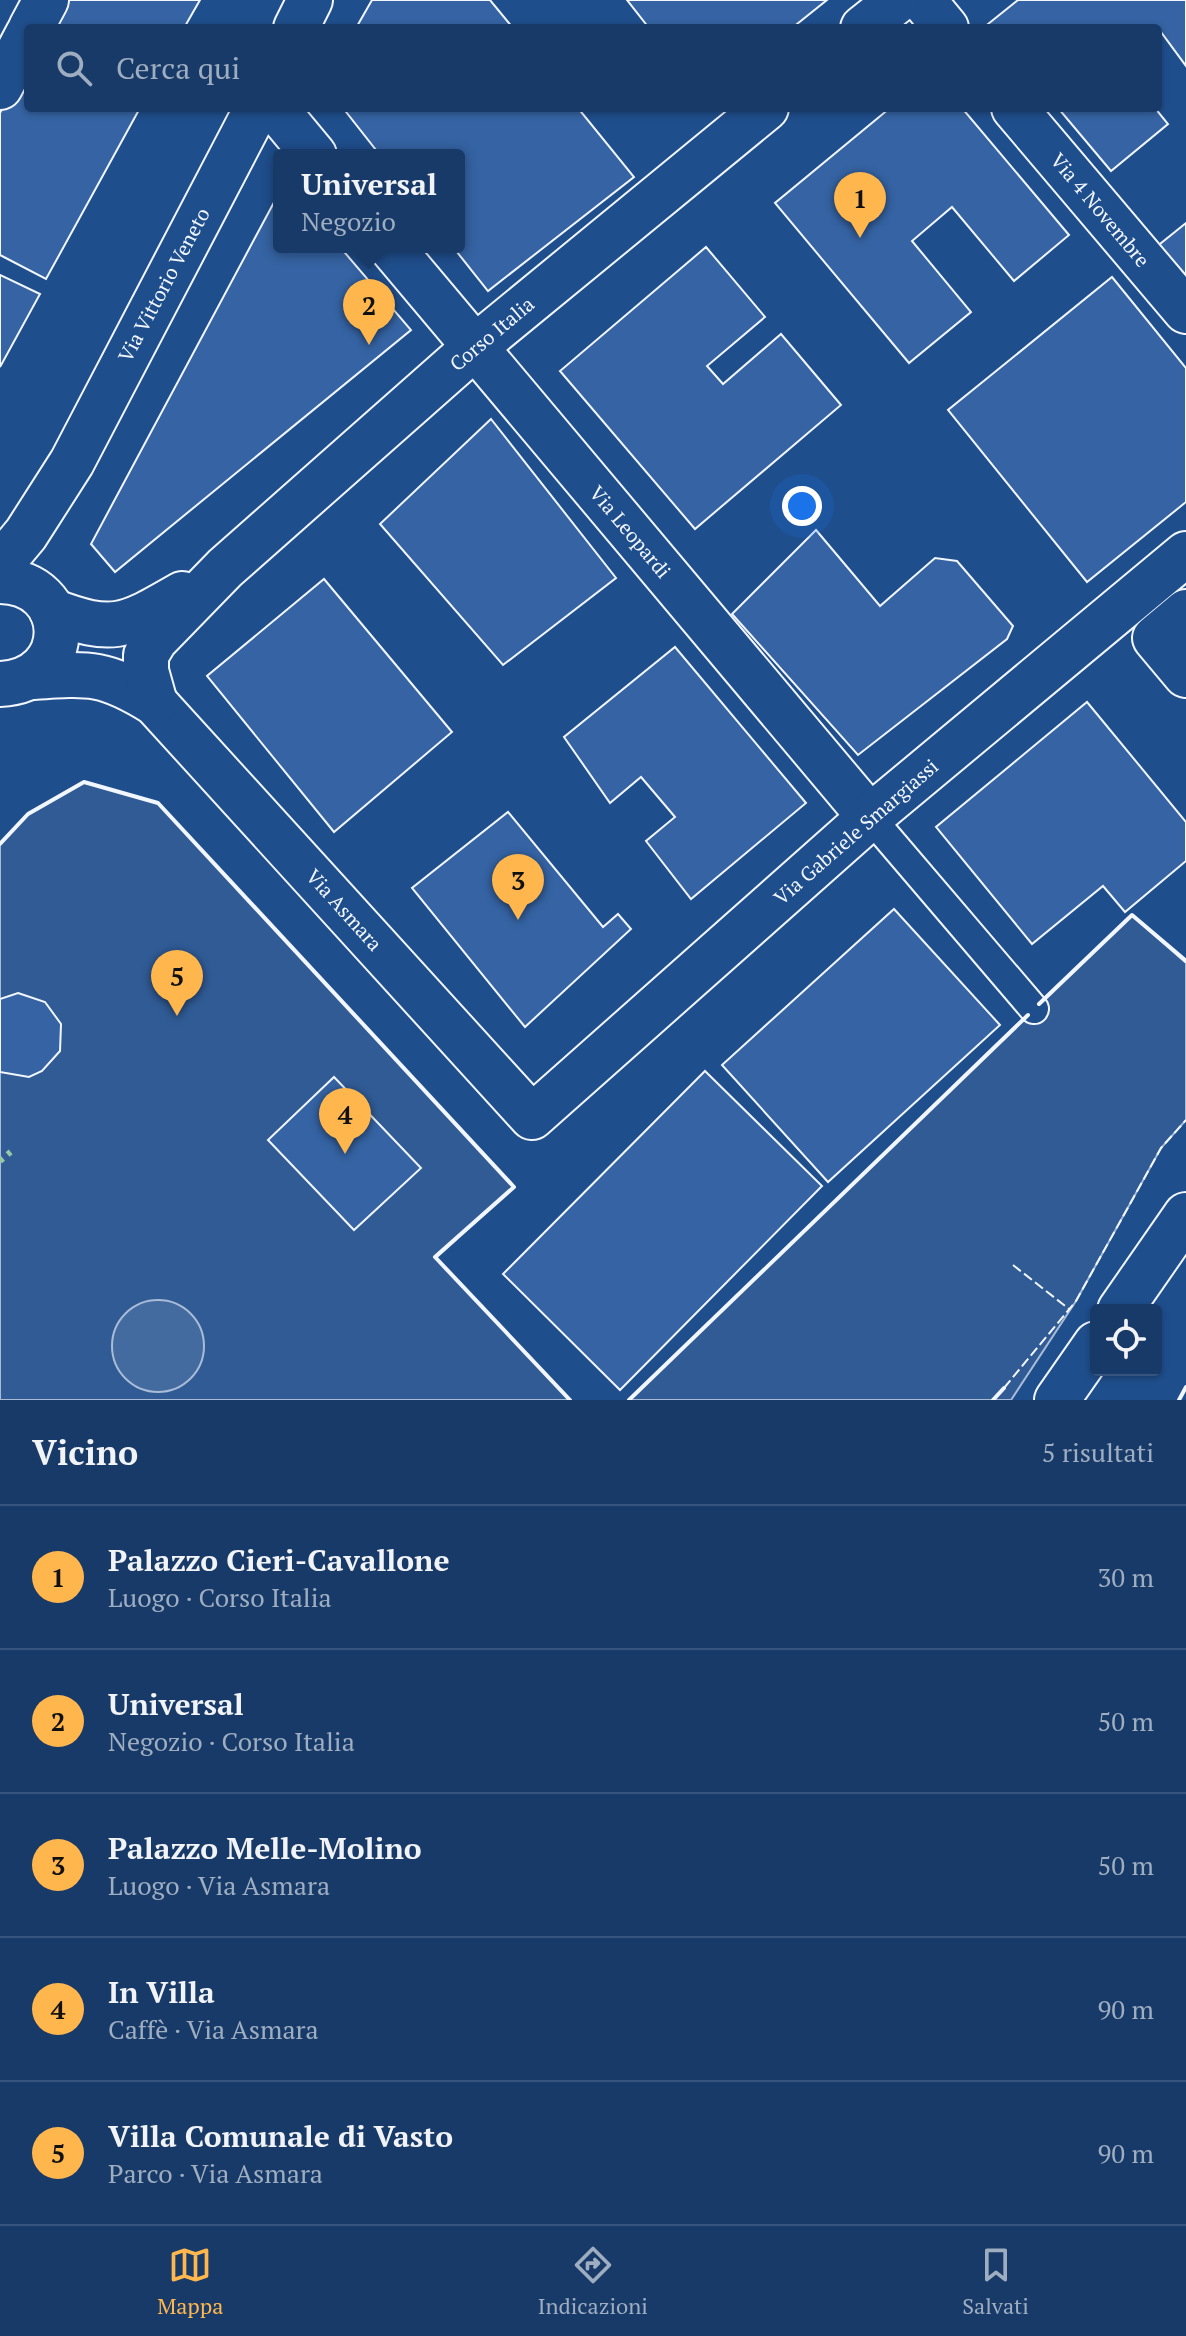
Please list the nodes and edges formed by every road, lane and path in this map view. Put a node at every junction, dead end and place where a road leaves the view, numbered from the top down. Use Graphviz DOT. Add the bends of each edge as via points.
graph roads {
  1 [pos="46,0"];
  2 [pos="310,0"];
  3 [pos="898,0"];
  4 [pos="923,0"];
  5 [pos="30,24"];
  6 [pos="298,24"];
  7 [pos="868,24"];
  8 [pos="943,24"];
  9 [pos="20,40"];
  10 [pos="0,87"];
  11 [pos="255,112"];
  12 [pos="278,112"];
  13 [pos="761,112"];
  14 [pos="1017,112"];
  15 [pos="309,149"];
  16 [pos="396,253"];
  17 [pos="1186,311"];
  18 [pos="475,347"];
  19 [pos="24,545"];
  20 [pos="1186,554"];
  21 [pos="0,581"];
  22 [pos="49,606"];
  23 [pos="1186,612"];
  24 [pos="162,618"];
  25 [pos="1186,675"];
  26 [pos="13,686"];
  27 [pos="155,703"];
  28 [pos="870,817"];
  29 [pos="1034,1009"];
  30 [pos="532,1117"];
  31 [pos="1186,1215"];
  32 [pos="1124,1304"];
  33 [pos="1090,1353"];
  34 [pos="1057,1400"];
  1 -- 5 [label="street"];
  2 -- 6 [label="street"];
  3 -- 7 [label="street"];
  4 -- 8 [label="street"];
  9 -- 10 [label="street"];
  11 -- 19 [label="street, Via Vittorio Veneto"];
  12 -- 15 [label="street"];
  13 -- 18 [label="street, Corso Italia"];
  14 -- 17 [label="street, Via 4 Novembre"];
  16 -- 18 [label="street, Via Leopardi"];
  18 -- 24 [label="street, Corso Italia"];
  18 -- 28 [label="street, Via Leopardi"];
  19 -- 22 [label="street"];
  20 -- 28 [label="street, Via Gabriele Smargiassi"];
  21 -- 22 [label="street" via="24,584"];
  22 -- 24 [label="street" via="107,627"];
  22 -- 26 [label="street" via="56,640 44,668"];
  23 -- 25 [label="street" via="1155,638"];
  24 -- 27 [label="street" via="146,655"];
  26 -- 27 [label="street" via="104,676"];
  27 -- 30 [label="street, Via Asmara"];
  28 -- 29 [label="lane"];
  28 -- 30 [label="street, Via Gabriele Smargiassi"];
  31 -- 32 [label="street"];
  33 -- 34 [label="street"];
}
